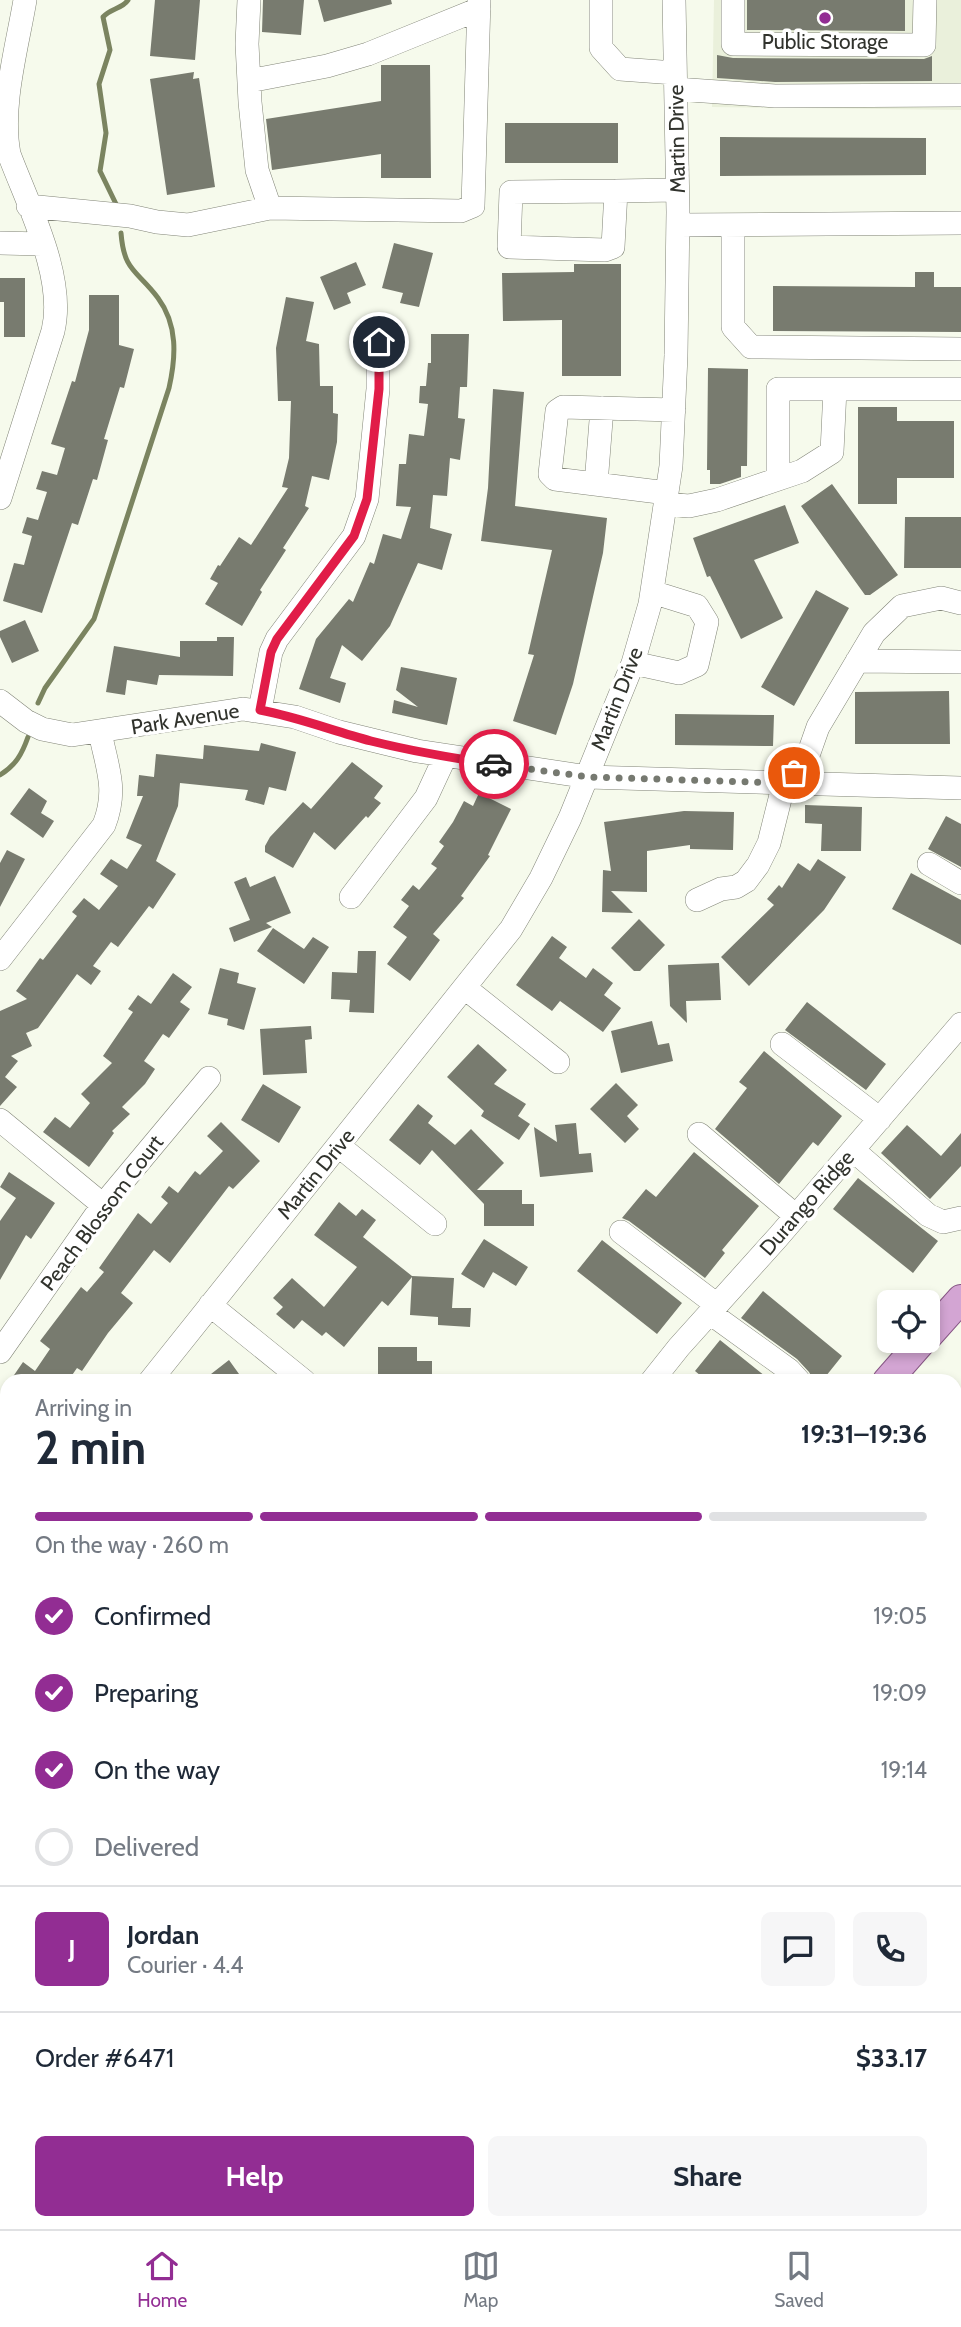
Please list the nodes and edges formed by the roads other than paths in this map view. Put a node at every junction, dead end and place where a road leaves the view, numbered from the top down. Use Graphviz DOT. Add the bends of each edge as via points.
graph roads {
  1 [pos="25,0"];
  2 [pos="249,0"];
  3 [pos="601,0"];
  4 [pos="674,0"];
  5 [pos="733,0"];
  6 [pos="925,0"];
  7 [pos="479,4"];
  8 [pos="9,41"];
  9 [pos="249,81"];
  10 [pos="676,81"];
  11 [pos="961,95"];
  12 [pos="677,190"];
  13 [pos="616,191"];
  14 [pos="28,206"];
  15 [pos="270,208"];
  16 [pos="961,223"];
  17 [pos="678,225"];
  18 [pos="733,225"];
  19 [pos="0,243"];
  20 [pos="43,244"];
  21 [pos="379,342"];
  22 [pos="961,349"];
  23 [pos="835,388"];
  24 [pos="961,389"];
  25 [pos="602,408"];
  26 [pos="674,410"];
  27 [pos="8,448"];
  28 [pos="778,478"];
  29 [pos="596,484"];
  30 [pos="0,498"];
  31 [pos="666,499"];
  32 [pos="652,592"];
  33 [pos="961,603"];
  34 [pos="857,661"];
  35 [pos="961,662"];
  36 [pos="633,663"];
  37 [pos="0,701"];
  38 [pos="260,710"];
  39 [pos="100,732"];
  40 [pos="445,757"];
  41 [pos="588,777"];
  42 [pos="784,783"];
  43 [pos="961,788"];
  44 [pos="929,864"];
  45 [pos="961,883"];
  46 [pos="351,897"];
  47 [pos="697,900"];
  48 [pos="2,953"];
  49 [pos="466,988"];
  50 [pos="961,1024"];
  51 [pos="782,1044"];
  52 [pos="558,1062"];
  53 [pos="209,1078"];
  54 [pos="880,1119"];
  55 [pos="0,1120"];
  56 [pos="699,1134"];
  57 [pos="339,1146"];
  58 [pos="853,1150"];
  59 [pos="103,1205"];
  60 [pos="796,1216"];
  61 [pos="961,1218"];
  62 [pos="435,1224"];
  63 [pos="621,1232"];
  64 [pos="961,1299"];
  65 [pos="210,1305"];
  66 [pos="713,1309"];
  67 [pos="940,1323"];
  68 [pos="0,1352"];
  69 [pos="912,1353"];
  70 [pos="155,1374"];
  71 [pos="295,1374"];
  72 [pos="658,1374"];
  73 [pos="793,1374"];
  74 [pos="893,1374"];
  1 -- 8 [label="street"];
  2 -- 9 [label="street"];
  3 -- 10 [label="street" via="601,48 620,69"];
  4 -- 10 [label="street, Martin Drive"];
  5 -- 6 [label="street" via="733,44 924,45"];
  7 -- 9 [label="street" via="368,54"];
  7 -- 15 [label="street" via="473,206 461,211"];
  8 -- 14 [label="street" via="6,139"];
  9 -- 15 [label="street" via="257,170"];
  10 -- 11 [label="street" via="775,96"];
  10 -- 12 [label="street, Martin Drive"];
  12 -- 13 [label="street"];
  12 -- 17 [label="street, Martin Drive"];
  13 -- 13 [label="street" via="613,247 509,247 511,192"];
  14 -- 15 [label="street" via="188,225"];
  14 -- 20 [label="street"];
  16 -- 18 [label="street"];
  17 -- 18 [label="street"];
  17 -- 26 [label="street, Martin Drive"];
  18 -- 22 [label="street" via="733,327 751,347"];
  19 -- 20 [label="street"];
  20 -- 27 [label="street" via="56,292 55,320"];
  21 -- 38 [label="street" via="379,389 367,499 354,536 277,639"];
  23 -- 24 [label="street"];
  23 -- 28 [label="street" via="832,452 802,471"];
  23 -- 28 [label="street" via="778,388"];
  25 -- 26 [label="street"];
  25 -- 29 [label="street"];
  25 -- 29 [label="street" via="563,407 557,411 550,474 555,479"];
  26 -- 31 [label="street, Martin Drive"];
  27 -- 30 [label="street"];
  28 -- 31 [label="street" via="689,506"];
  29 -- 31 [label="street"];
  31 -- 32 [label="street, Martin Drive"];
  32 -- 36 [label="street, Martin Drive"];
  32 -- 36 [label="street" via="697,606 708,622 697,665 679,673"];
  33 -- 34 [label="street" via="941,598 902,606 874,633"];
  34 -- 35 [label="street"];
  34 -- 42 [label="street" via="818,727 805,764"];
  36 -- 41 [label="street, Martin Drive"];
  37 -- 39 [label="street, Park Avenue" via="43,729 72,735"];
  38 -- 39 [label="street, Park Avenue" via="227,710"];
  38 -- 40 [label="street, Park Avenue"];
  39 -- 48 [label="street" via="113,793 104,825"];
  40 -- 41 [label="street, Park Avenue"];
  40 -- 46 [label="street" via="426,798"];
  41 -- 42 [label="street, Park Avenue"];
  41 -- 49 [label="street, Martin Drive" via="527,904"];
  42 -- 43 [label="street, Park Avenue"];
  42 -- 47 [label="street" via="769,844 758,865 736,887"];
  44 -- 45 [label="street"];
  49 -- 52 [label="street"];
  49 -- 57 [label="street, Martin Drive"];
  50 -- 54 [label="street, Durango Ridge"];
  51 -- 54 [label="street"];
  53 -- 59 [label="street, Peach Blossom Court"];
  54 -- 58 [label="street, Durango Ridge"];
  55 -- 59 [label="street"];
  56 -- 60 [label="street"];
  57 -- 62 [label="street"];
  57 -- 65 [label="street, Martin Drive"];
  58 -- 60 [label="street, Durango Ridge"];
  58 -- 61 [label="street" via="928,1215 943,1222"];
  59 -- 68 [label="street, Peach Blossom Court"];
  60 -- 66 [label="street, Durango Ridge"];
  63 -- 66 [label="street"];
  64 -- 67 [label="main road"];
  65 -- 70 [label="street, Martin Drive"];
  65 -- 71 [label="street"];
  66 -- 72 [label="street, Durango Ridge"];
  66 -- 73 [label="street"];
  69 -- 74 [label="main road"];
}
